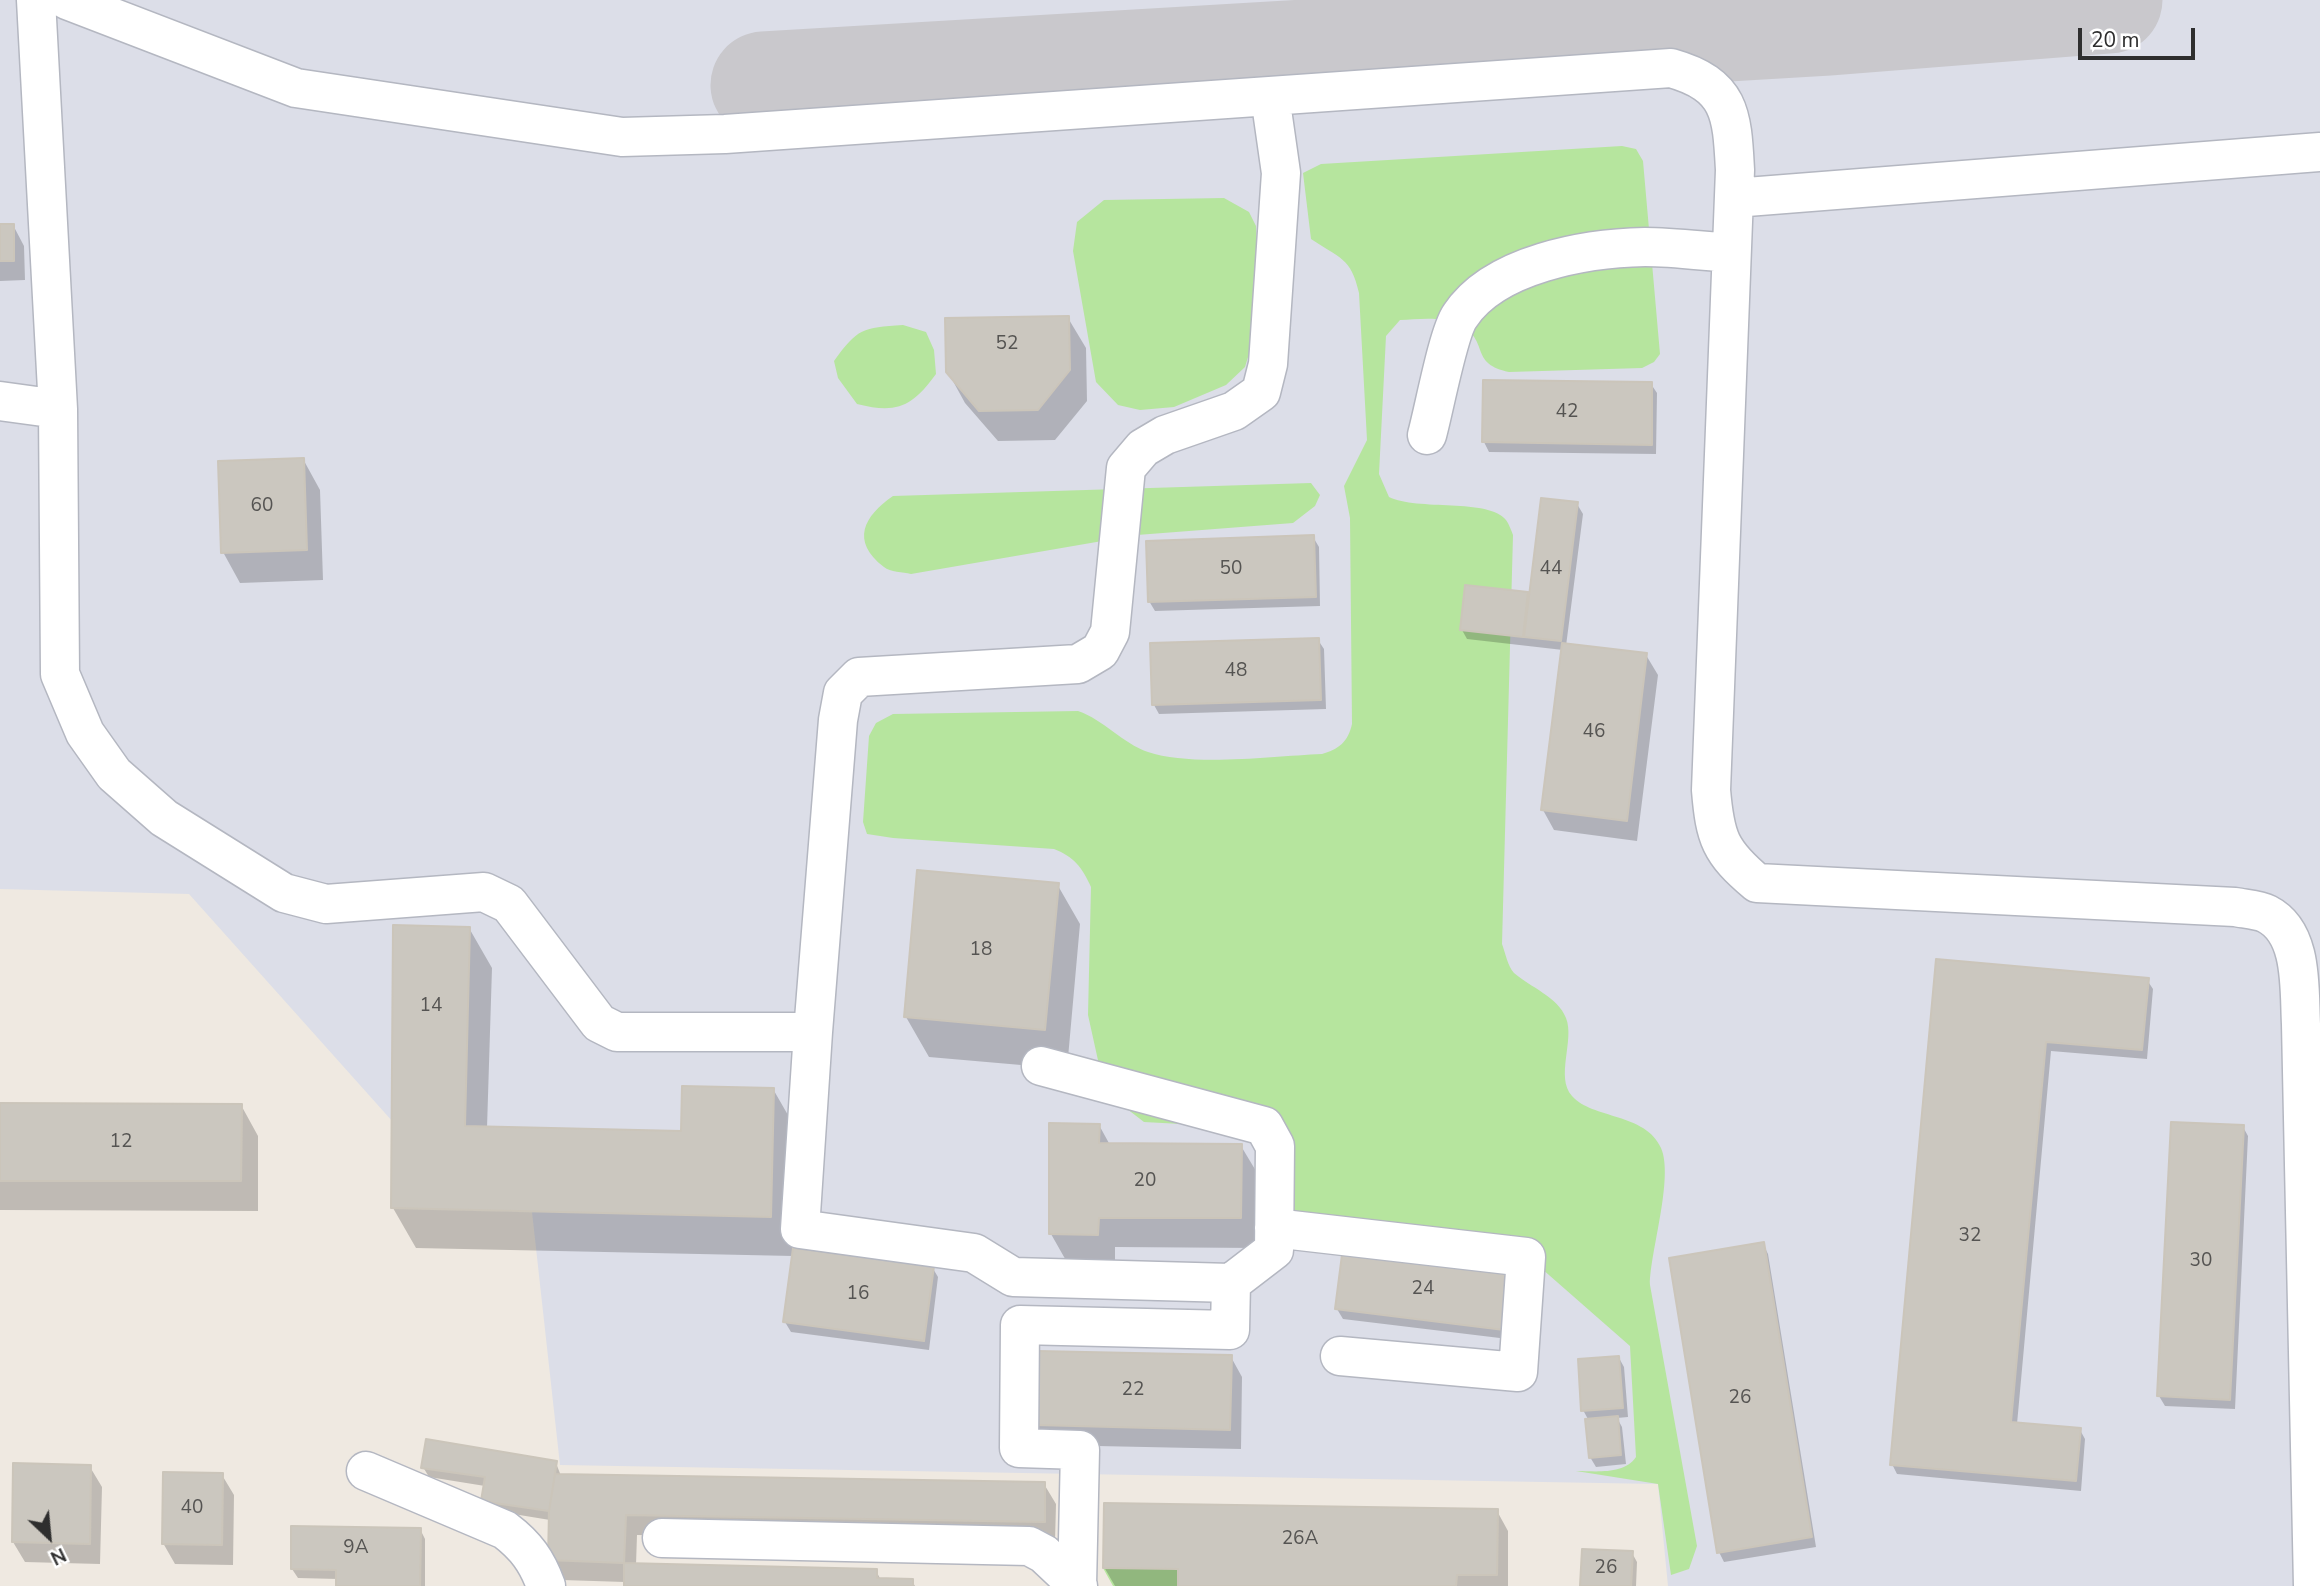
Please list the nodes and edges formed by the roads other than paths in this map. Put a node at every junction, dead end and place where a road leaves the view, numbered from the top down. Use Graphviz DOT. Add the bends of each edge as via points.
graph roads {
  1 [pos="37,0"];
  2 [pos="67,0"];
  3 [pos="1270,96"];
  4 [pos="2320,152"];
  5 [pos="1734,198"];
  6 [pos="1731,253"];
  7 [pos="0,401"];
  8 [pos="58,409"];
  9 [pos="1427,435"];
  10 [pos="813,1032"];
  11 [pos="1041,1066"];
  12 [pos="1274,1227"];
  13 [pos="1231,1283"];
  14 [pos="1340,1356"];
  15 [pos="366,1471"];
  16 [pos="2316,1518"];
  17 [pos="662,1538"];
  18 [pos="546,1586"];
  19 [pos="1078,1586"];
  20 [pos="2313,1586"];
  1 -- 8 [label="lane"];
  2 -- 3 [label="lane" via="296,88 622,137 725,134"];
  3 -- 5 [label="lane" via="1671,68 1697,75 1717,93 1732,120"];
  3 -- 10 [label="lane" via="1282,173 1268,364 1261,392 1234,411 1166,435 1143,448 1126,468 1110,632 1100,651 1078,664 859,677 843,693"];
  4 -- 5 [label="lane"];
  5 -- 6 [label="lane"];
  6 -- 9 [label="lane" via="1644,247 1578,254 1525,269 1483,289 1458,318"];
  6 -- 16 [label="lane" via="1712,776 1714,827 1731,861 1756,883 2235,907 2268,915 2289,935 2297,966 2301,1024"];
  7 -- 8 [label="lane"];
  8 -- 10 [label="lane" via="60,674 85,733 114,774 164,818 284,892 326,904 484,892 509,904 599,1023 617,1032"];
  10 -- 13 [label="lane" via="800,1229 974,1253 1013,1277"];
  11 -- 12 [label="lane" via="1264,1126 1275,1146"];
  12 -- 13 [label="lane" via="1274,1250"];
  12 -- 14 [label="lane" via="1526,1257 1518,1372"];
  13 -- 19 [label="lane" via="1230,1330 1020,1325 1019,1448 1080,1450"];
  15 -- 18 [label="lane" via="505,1530 537,1561"];
  16 -- 20 [label="lane"];
  17 -- 19 [label="lane" via="1029,1546"];
}
